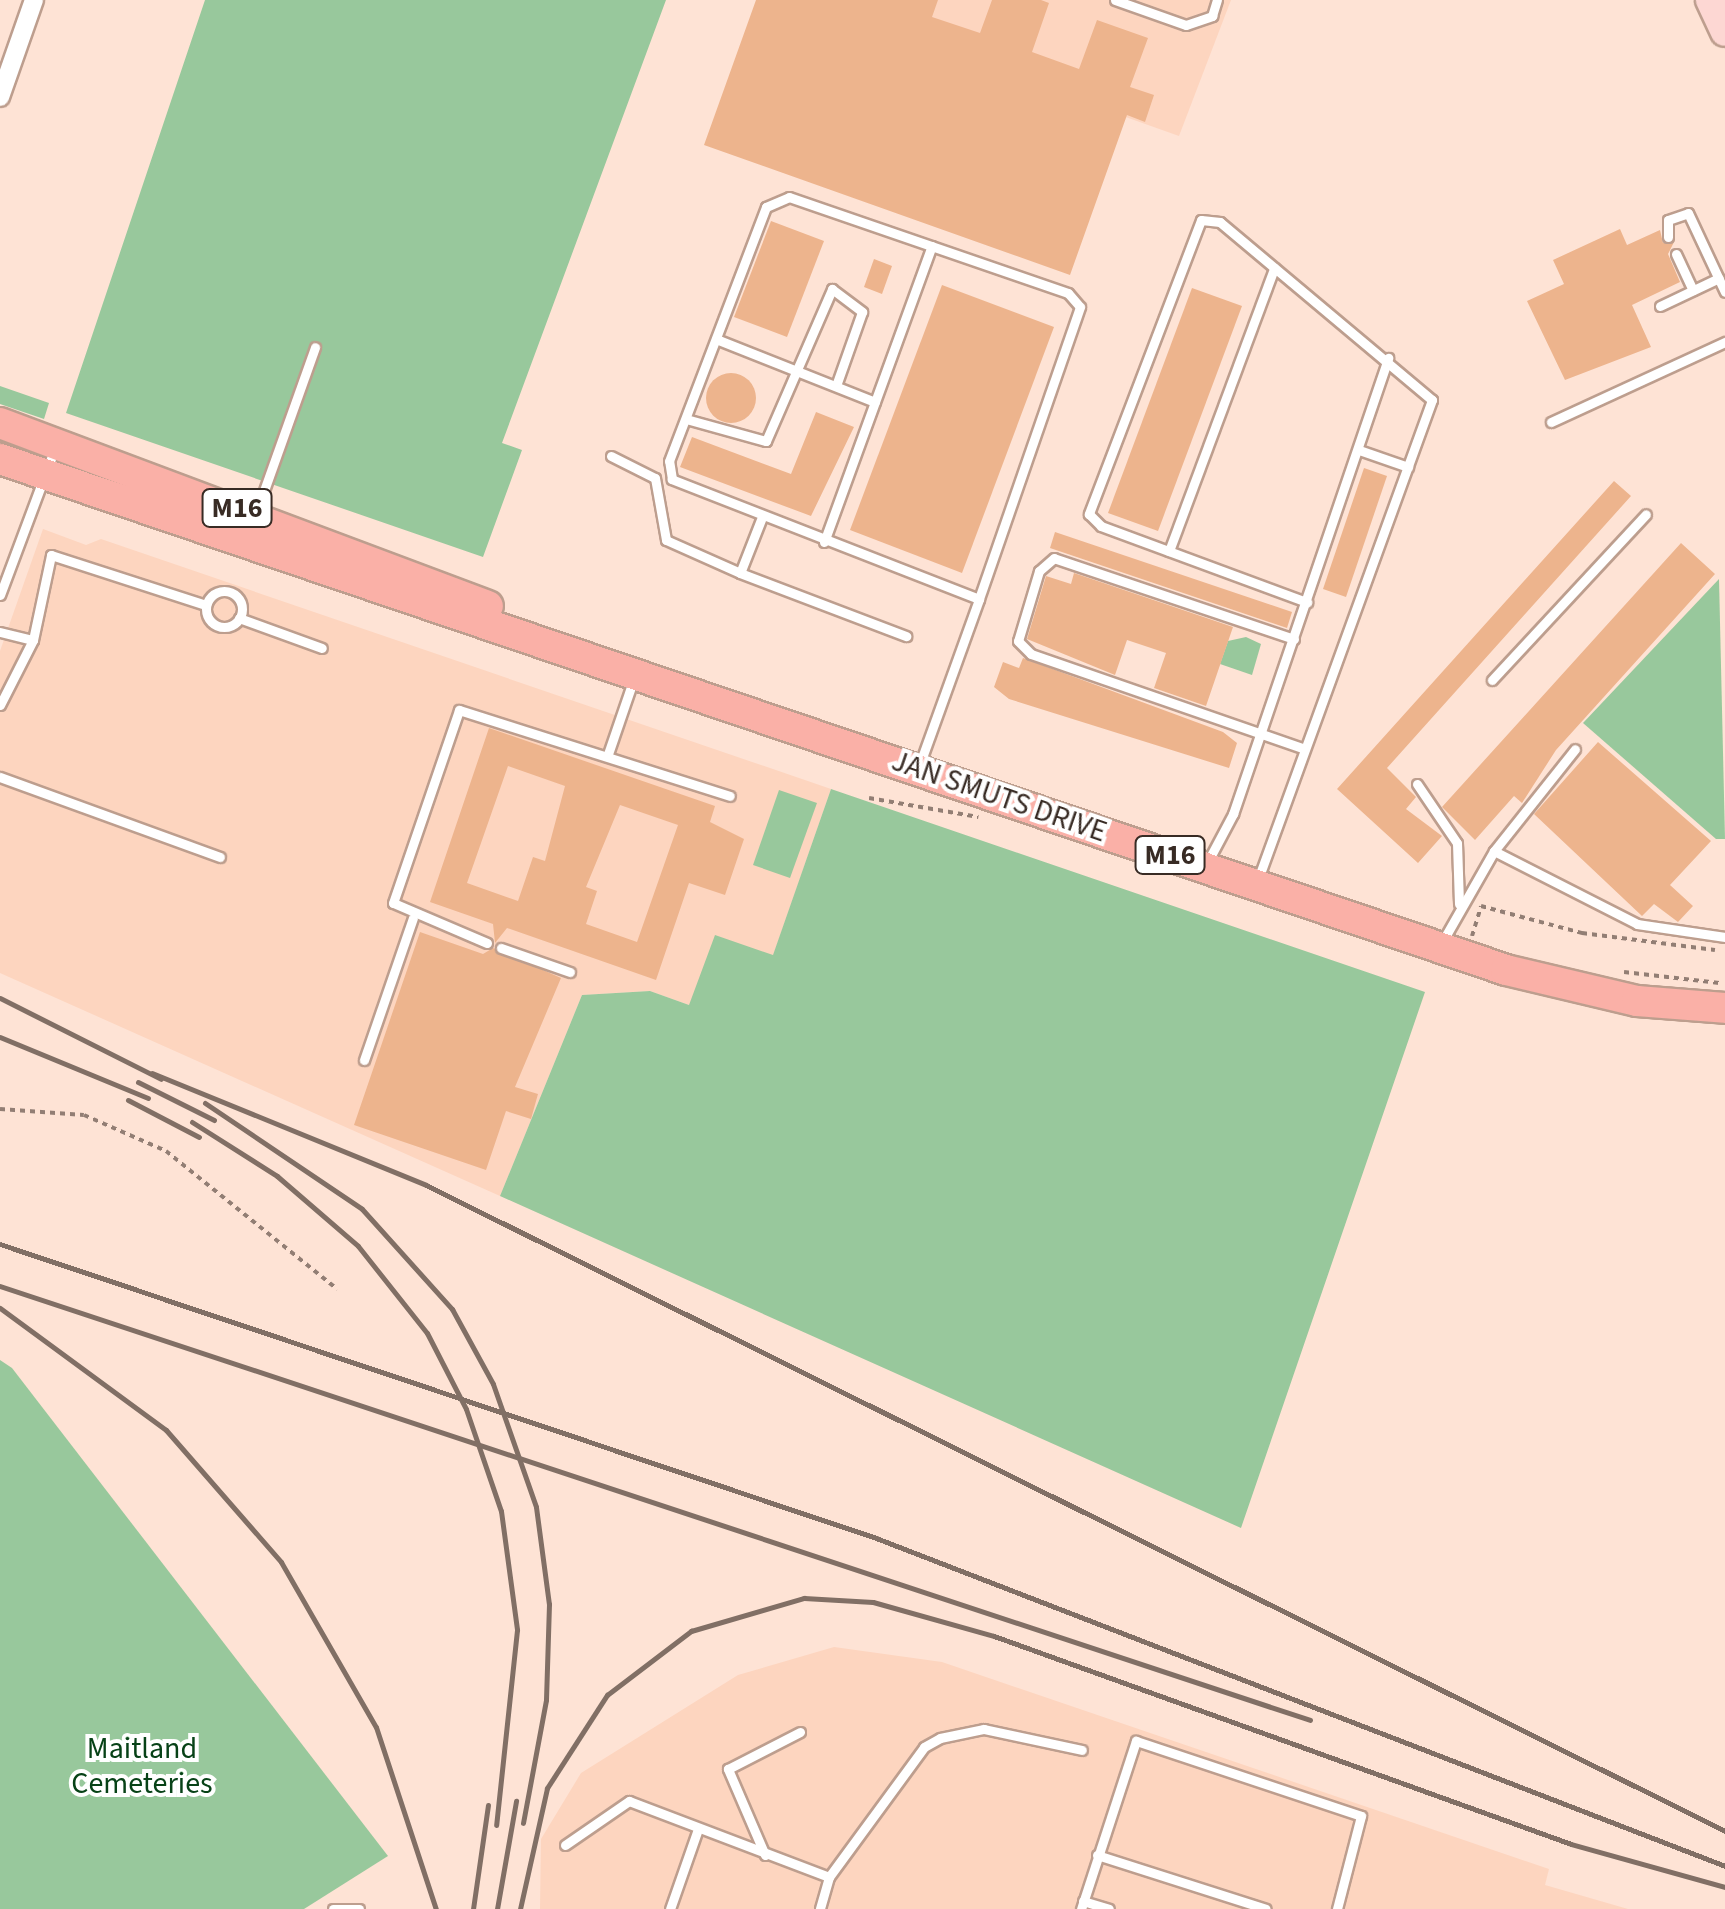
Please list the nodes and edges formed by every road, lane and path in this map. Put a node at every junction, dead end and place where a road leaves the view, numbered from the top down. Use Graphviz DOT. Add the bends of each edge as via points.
graph roads {
  1 [pos="34,0"];
  2 [pos="1115,0"];
  3 [pos="1217,0"];
  4 [pos="1710,0"];
  5 [pos="1725,32"];
  6 [pos="0,98"];
  7 [pos="1668,237"];
  8 [pos="932,246"];
  9 [pos="1676,254"];
  10 [pos="1274,268"];
  11 [pos="1720,278"];
  12 [pos="1693,290"];
  13 [pos="1725,292"];
  14 [pos="1660,306"];
  15 [pos="716,339"];
  16 [pos="1725,342"];
  17 [pos="314,347"];
  18 [pos="1388,358"];
  19 [pos="794,370"];
  20 [pos="836,386"];
  21 [pos="875,402"];
  22 [pos="686,419"];
  23 [pos="1551,422"];
  24 [pos="0,423"];
  25 [pos="57,442"];
  26 [pos="1359,450"];
  27 [pos="611,456"];
  28 [pos="0,459"];
  29 [pos="1408,467"];
  30 [pos="45,476"];
  31 [pos="1646,514"];
  32 [pos="255,515"];
  33 [pos="762,518"];
  34 [pos="824,542"];
  35 [pos="1169,551"];
  36 [pos="740,573"];
  37 [pos="0,595"];
  38 [pos="979,599"];
  39 [pos="1307,602"];
  40 [pos="206,605"];
  41 [pos="240,618"];
  42 [pos="0,632"];
  43 [pos="906,636"];
  44 [pos="1294,639"];
  45 [pos="33,640"];
  46 [pos="322,648"];
  47 [pos="629,670"];
  48 [pos="1492,680"];
  49 [pos="0,705"];
  50 [pos="1260,733"];
  51 [pos="1302,748"];
  52 [pos="1575,749"];
  53 [pos="608,754"];
  54 [pos="918,769"];
  55 [pos="0,777"];
  56 [pos="1417,784"];
  57 [pos="730,796"];
  58 [pos="869,798"];
  59 [pos="982,805"];
  60 [pos="1494,851"];
  61 [pos="220,857"];
  62 [pos="1205,868"];
  63 [pos="1256,885"];
  64 [pos="1459,904"];
  65 [pos="413,918"];
  66 [pos="1725,938"];
  67 [pos="1471,942"];
  68 [pos="487,943"];
  69 [pos="500,948"];
  70 [pos="1440,948"];
  71 [pos="1725,951"];
  72 [pos="570,972"];
  73 [pos="1725,1008"];
  74 [pos="364,1060"];
  75 [pos="0,1109"];
  76 [pos="338,1289"];
  77 [pos="800,1732"];
  78 [pos="1082,1750"];
  79 [pos="697,1832"];
  80 [pos="566,1844"];
  81 [pos="1096,1854"];
  82 [pos="764,1855"];
  83 [pos="830,1877"];
  84 [pos="1082,1905"];
  85 [pos="333,1909"];
  86 [pos="359,1909"];
  87 [pos="670,1909"];
  88 [pos="820,1909"];
  89 [pos="1109,1909"];
  90 [pos="1266,1909"];
  91 [pos="1336,1909"];
  1 -- 6 [label="street"];
  2 -- 3 [label="lane" via="1186,25 1212,16"];
  4 -- 5 [label="street"];
  7 -- 11 [label="lane" via="1668,220 1688,213"];
  8 -- 15 [label="lane" via="789,196 766,208"];
  8 -- 21 [label="lane"];
  8 -- 38 [label="lane" via="1068,293 1080,307"];
  9 -- 12 [label="lane"];
  10 -- 18 [label="lane"];
  10 -- 35 [label="lane"];
  10 -- 35 [label="lane" via="1220,222 1193,226 1095,486 1088,509 1096,524"];
  11 -- 12 [label="lane"];
  11 -- 13 [label="lane"];
  12 -- 14 [label="lane"];
  15 -- 19 [label="lane"];
  15 -- 22 [label="lane"];
  16 -- 23 [label="lane"];
  17 -- 32 [label="lane"];
  18 -- 26 [label="lane"];
  18 -- 29 [label="lane" via="1432,400"];
  19 -- 20 [label="lane"];
  19 -- 20 [label="lane" via="823,297 838,290 862,312"];
  19 -- 22 [label="lane" via="763,443"];
  20 -- 21 [label="lane"];
  21 -- 34 [label="lane"];
  22 -- 33 [label="lane" via="672,480"];
  24 -- 25 [label="main road, JAN SMUTS DRIVE / M16"];
  25 -- 30 [label="lane"];
  25 -- 32 [label="main road, JAN SMUTS DRIVE / M16"];
  26 -- 29 [label="lane"];
  26 -- 39 [label="lane"];
  27 -- 36 [label="lane" via="655,478 666,540"];
  28 -- 30 [label="main road, JAN SMUTS DRIVE / M16"];
  29 -- 51 [label="lane"];
  30 -- 37 [label="lane"];
  30 -- 47 [label="main road, JAN SMUTS DRIVE / M16"];
  31 -- 48 [label="lane"];
  32 -- 47 [label="main road, JAN SMUTS DRIVE / M16"];
  33 -- 34 [label="lane"];
  33 -- 36 [label="lane"];
  34 -- 38 [label="lane"];
  35 -- 39 [label="lane"];
  36 -- 43 [label="lane"];
  38 -- 54 [label="lane"];
  39 -- 44 [label="lane"];
  40 -- 41 [label="lane" via="222,628"];
  40 -- 41 [label="lane" via="230,592"];
  40 -- 45 [label="lane" via="51,554"];
  41 -- 46 [label="lane"];
  42 -- 45 [label="lane"];
  44 -- 50 [label="lane"];
  44 -- 50 [label="lane" via="1063,559 1040,570 1019,632 1022,649"];
  45 -- 49 [label="lane"];
  47 -- 53 [label="lane"];
  47 -- 54 [label="main road, JAN SMUTS DRIVE / M16"];
  50 -- 51 [label="lane"];
  50 -- 62 [label="lane"];
  51 -- 63 [label="lane"];
  52 -- 60 [label="lane"];
  53 -- 57 [label="lane"];
  53 -- 65 [label="lane" via="459,710 394,896"];
  54 -- 62 [label="main road, JAN SMUTS DRIVE / M16"];
  55 -- 61 [label="lane"];
  56 -- 64 [label="lane" via="1457,843"];
  58 -- 59 [label="path" via="978,821"];
  60 -- 64 [label="lane"];
  60 -- 66 [label="lane" via="1637,924"];
  62 -- 63 [label="main road, JAN SMUTS DRIVE / M16"];
  63 -- 70 [label="main road, JAN SMUTS DRIVE / M16"];
  64 -- 70 [label="lane"];
  65 -- 68 [label="lane"];
  65 -- 74 [label="lane"];
  67 -- 71 [label="path" via="1481,906 1612,938"];
  69 -- 72 [label="lane"];
  70 -- 73 [label="main road, JAN SMUTS DRIVE / M16" via="1592,993"];
  75 -- 76 [label="path" via="84,1115 166,1152"];
  77 -- 82 [label="lane" via="728,1768"];
  78 -- 83 [label="lane" via="984,1730 924,1746"];
  79 -- 80 [label="lane" via="629,1801"];
  79 -- 82 [label="lane"];
  79 -- 87 [label="lane"];
  81 -- 84 [label="lane"];
  81 -- 90 [label="lane"];
  81 -- 91 [label="lane" via="1136,1741 1361,1816"];
  82 -- 83 [label="lane"];
  83 -- 88 [label="lane"];
  84 -- 89 [label="lane"];
  85 -- 86 [label="lane"];
}
